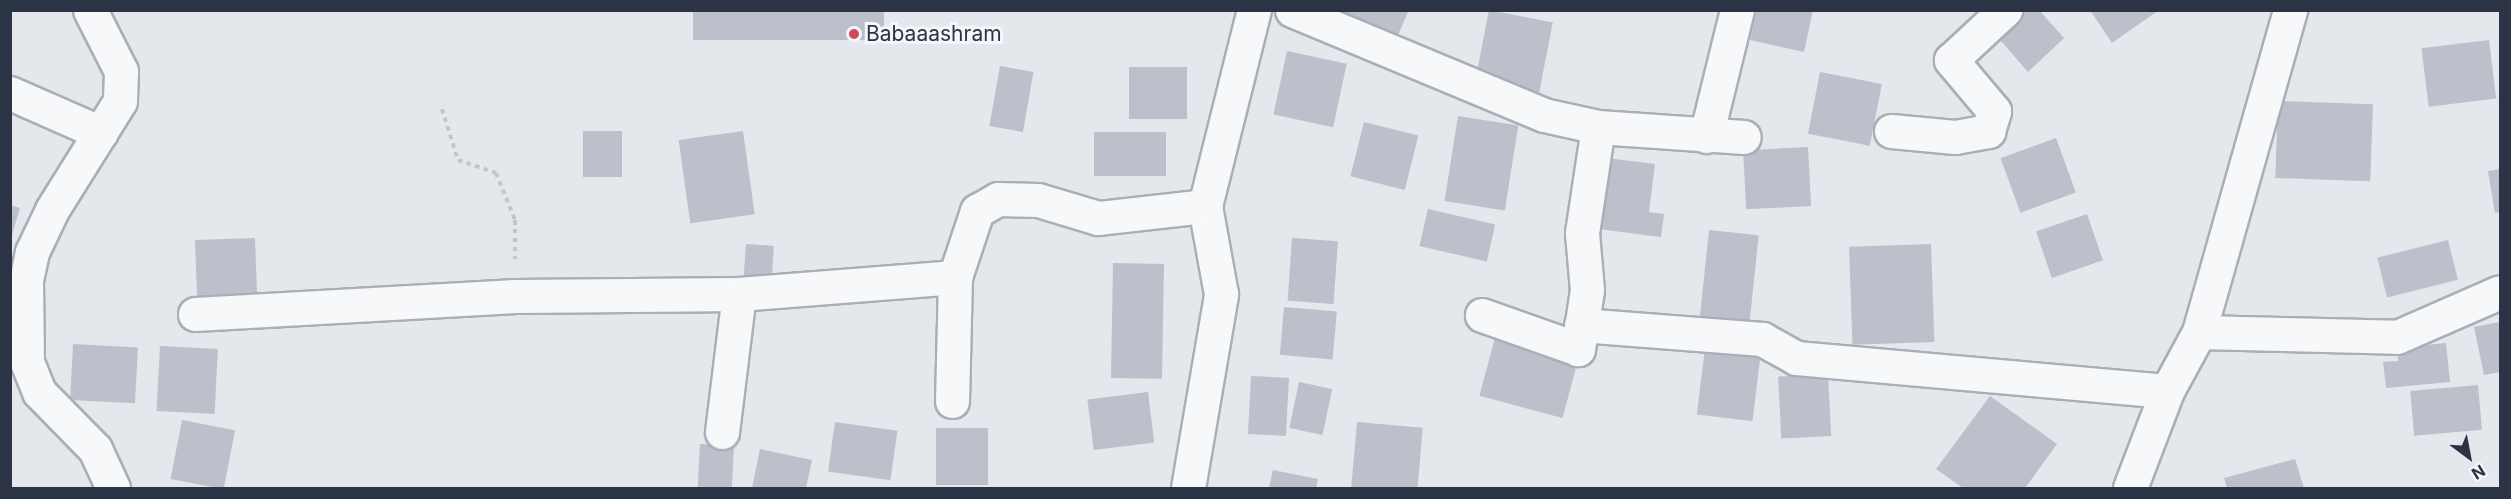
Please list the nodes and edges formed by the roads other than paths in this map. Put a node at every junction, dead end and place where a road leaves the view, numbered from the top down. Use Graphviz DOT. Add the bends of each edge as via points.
graph roads {
  1 [pos="90,10"];
  2 [pos="1254,10"];
  3 [pos="1292,10"];
  4 [pos="1737,10"];
  5 [pos="2005,10"];
  6 [pos="2290,10"];
  7 [pos="10,93"];
  8 [pos="1598,128"];
  9 [pos="1891,131"];
  10 [pos="100,133"];
  11 [pos="1706,136"];
  12 [pos="1744,137"];
  13 [pos="1205,206"];
  14 [pos="955,277"];
  15 [pos="18,279"];
  16 [pos="2500,292"];
  17 [pos="739,294"];
  18 [pos="195,314"];
  19 [pos="1482,315"];
  20 [pos="1581,325"];
  21 [pos="2199,332"];
  22 [pos="2167,392"];
  23 [pos="952,400"];
  24 [pos="722,432"];
  25 [pos="113,489"];
  26 [pos="1188,489"];
  27 [pos="2130,489"];
  1 -- 10 [label="street" via="121,71 120,101"];
  2 -- 13 [label="street"];
  3 -- 8 [label="street" via="1544,115"];
  4 -- 11 [label="street"];
  5 -- 9 [label="street" via="1951,60 1994,111 1988,131 1954,137"];
  6 -- 21 [label="street"];
  7 -- 10 [label="street"];
  8 -- 11 [label="street"];
  8 -- 20 [label="street" via="1582,233 1587,290"];
  10 -- 15 [label="street" via="52,210"];
  11 -- 12 [label="street"];
  13 -- 14 [label="street" via="1098,218 1038,200 998,199 977,211"];
  13 -- 26 [label="street" via="1221,294"];
  14 -- 17 [label="street"];
  14 -- 23 [label="street"];
  15 -- 25 [label="street" via="31,377 95,449"];
  16 -- 21 [label="street" via="2397,337"];
  17 -- 18 [label="street" via="515,296"];
  17 -- 24 [label="street"];
  19 -- 20 [label="street" via="1578,349"];
  20 -- 22 [label="street" via="1762,339 1796,358"];
  21 -- 22 [label="street"];
  22 -- 27 [label="street"];
}
